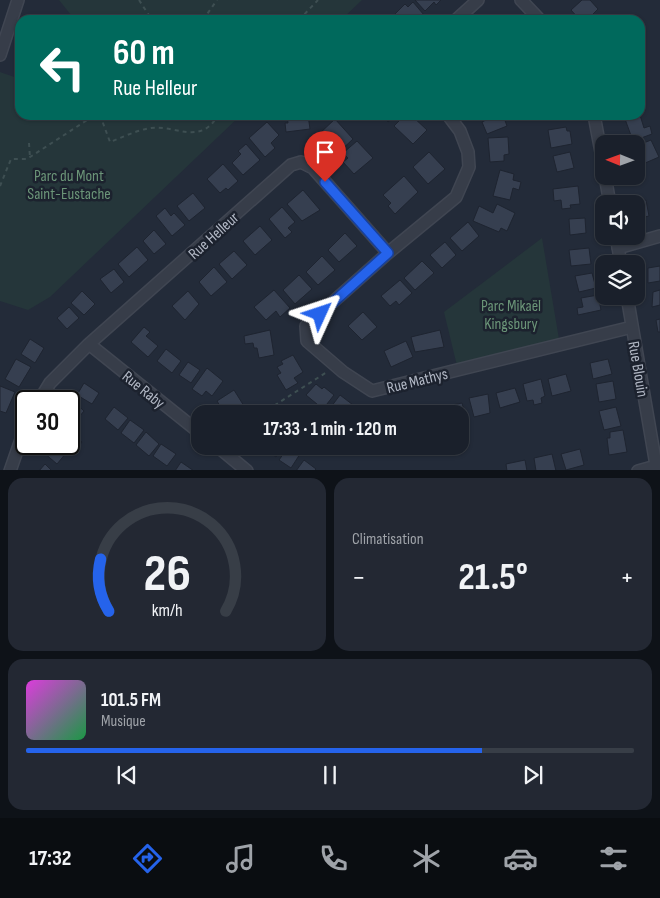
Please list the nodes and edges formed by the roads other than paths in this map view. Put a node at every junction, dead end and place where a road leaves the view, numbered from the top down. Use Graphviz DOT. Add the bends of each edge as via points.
graph roads {
  1 [pos="18,0"];
  2 [pos="478,0"];
  3 [pos="521,0"];
  4 [pos="462,15"];
  5 [pos="535,15"];
  6 [pos="0,55"];
  7 [pos="452,120"];
  8 [pos="595,120"];
  9 [pos="598,135"];
  10 [pos="660,236"];
  11 [pos="618,245"];
  12 [pos="618,248"];
  13 [pos="388,253"];
  14 [pos="619,255"];
  15 [pos="628,305"];
  16 [pos="632,327"];
  17 [pos="89,344"];
  18 [pos="46,390"];
  19 [pos="191,426"];
  20 [pos="15,455"];
  21 [pos="228,455"];
  22 [pos="656,468"];
  23 [pos="10,470"];
  24 [pos="247,470"];
  25 [pos="638,470"];
  1 -- 6 [label="street"];
  2 -- 4 [label="street"];
  3 -- 5 [label="street"];
  7 -- 13 [label="street, Rue Mathys" via="468,152 469,167 456,197"];
  8 -- 9 [label="street"];
  10 -- 12 [label="street"];
  11 -- 12 [label="street"];
  12 -- 14 [label="street"];
  13 -- 16 [label="street, Rue Mathys" via="306,326 308,341 372,391"];
  13 -- 17 [label="street, Rue Helleur" via="313,168 301,162 291,165"];
  15 -- 16 [label="street, Rue Blouin"];
  16 -- 22 [label="street, Rue Blouin"];
  17 -- 18 [label="street, Rue Helleur"];
  17 -- 19 [label="street, Rue Raby"];
  20 -- 23 [label="street"];
  21 -- 24 [label="street"];
  22 -- 25 [label="street"];
}
